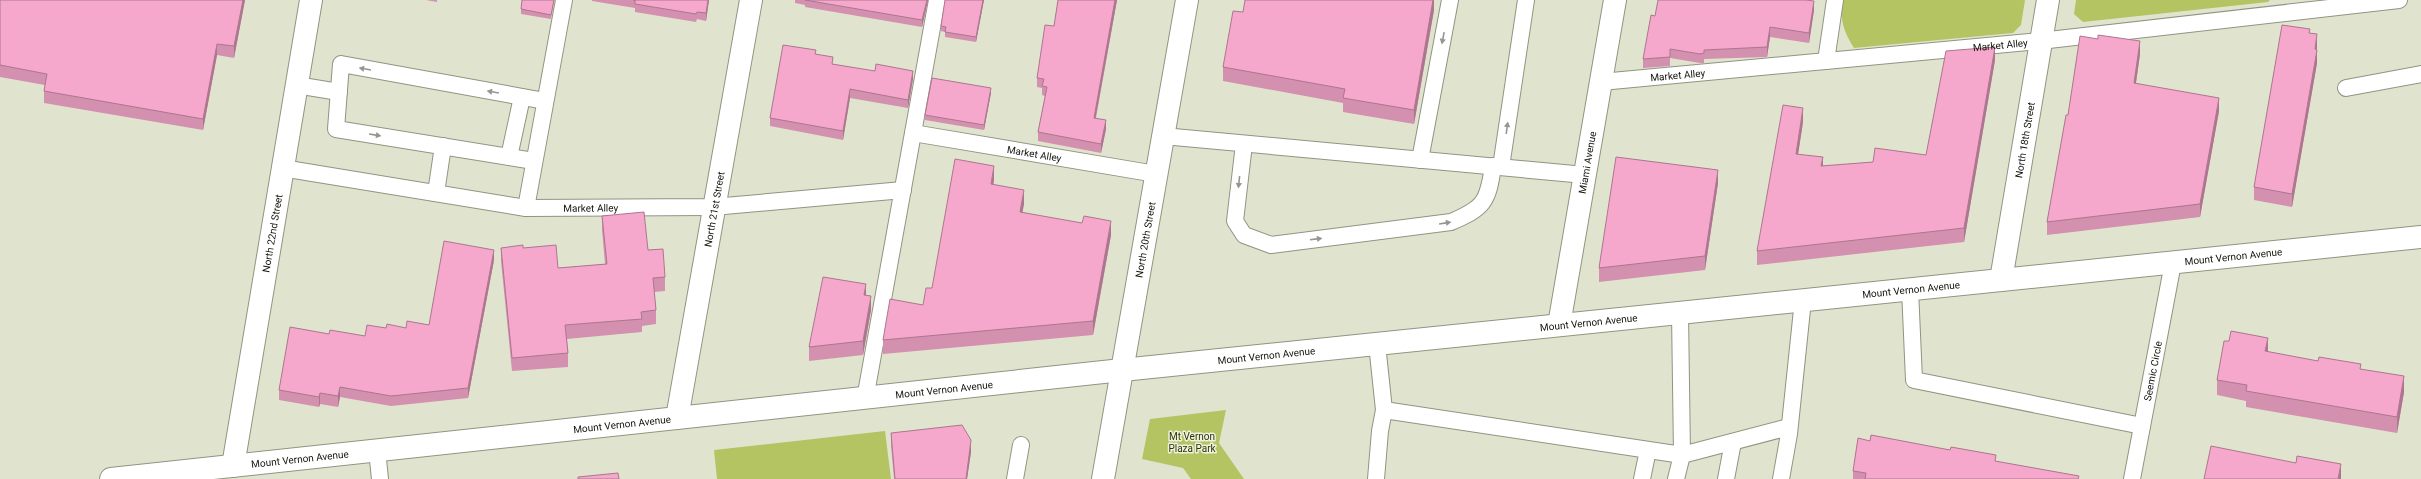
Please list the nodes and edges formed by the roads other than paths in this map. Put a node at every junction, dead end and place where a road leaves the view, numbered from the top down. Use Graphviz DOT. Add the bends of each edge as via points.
graph roads {
  1 [pos="311,0"];
  2 [pos="564,0"];
  3 [pos="751,0"];
  4 [pos="937,0"];
  5 [pos="1187,0"];
  6 [pos="1450,0"];
  7 [pos="1526,0"];
  8 [pos="1615,0"];
  9 [pos="1835,0"];
  10 [pos="2048,0"];
  11 [pos="2399,0"];
  12 [pos="2289,6"];
  13 [pos="2040,41"];
  14 [pos="1826,61"];
  15 [pos="2421,74"];
  16 [pos="1601,82"];
  17 [pos="296,86"];
  18 [pos="2346,88"];
  19 [pos="339,92"];
  20 [pos="522,97"];
  21 [pos="545,101"];
  22 [pos="913,133"];
  23 [pos="1163,136"];
  24 [pos="1244,144"];
  25 [pos="443,146"];
  26 [pos="510,157"];
  27 [pos="1420,160"];
  28 [pos="534,161"];
  29 [pos="1497,167"];
  30 [pos="282,168"];
  31 [pos="1156,174"];
  32 [pos="1585,175"];
  33 [pos="903,190"];
  34 [pos="436,193"];
  35 [pos="713,206"];
  36 [pos="526,208"];
  37 [pos="2421,237"];
  38 [pos="2173,263"];
  39 [pos="2001,280"];
  40 [pos="1910,289"];
  41 [pos="1803,300"];
  42 [pos="1680,313"];
  43 [pos="1559,325"];
  44 [pos="1377,344"];
  45 [pos="1122,370"];
  46 [pos="865,399"];
  47 [pos="1384,410"];
  48 [pos="677,418"];
  49 [pos="2142,426"];
  50 [pos="1789,427"];
  51 [pos="1733,442"];
  52 [pos="1021,444"];
  53 [pos="376,450"];
  54 [pos="1648,450"];
  55 [pos="1682,455"];
  56 [pos="233,466"];
  57 [pos="111,479"];
  58 [pos="380,479"];
  59 [pos="1015,479"];
  60 [pos="1103,479"];
  61 [pos="1376,479"];
  62 [pos="1642,479"];
  63 [pos="1676,479"];
  64 [pos="1726,479"];
  65 [pos="1781,479"];
  66 [pos="2132,479"];
  1 -- 17 [label="street, North 22nd Street"];
  2 -- 21 [label="lane"];
  3 -- 35 [label="street, North 21st Street"];
  4 -- 22 [label="lane"];
  5 -- 23 [label="street, North 20th Street"];
  6 -- 27 [label="lane, one-way"];
  29 -- 7 [label="lane, one-way"];
  8 -- 16 [label="street, Miami Avenue"];
  9 -- 14 [label="lane"];
  10 -- 13 [label="street, North 18th Street"];
  11 -- 12 [label="lane, Market Alley"];
  12 -- 13 [label="lane, Market Alley"];
  13 -- 14 [label="lane, Market Alley"];
  13 -- 39 [label="street, North 18th Street"];
  14 -- 16 [label="lane, Market Alley"];
  15 -- 18 [label="lane"];
  16 -- 32 [label="street, Miami Avenue"];
  17 -- 19 [label="lane"];
  17 -- 30 [label="street, North 22nd Street"];
  20 -- 19 [label="lane, one-way" via="341,64"];
  19 -- 25 [label="lane, one-way" via="336,129"];
  20 -- 21 [label="lane"];
  20 -- 26 [label="lane"];
  21 -- 28 [label="lane"];
  22 -- 31 [label="lane, Market Alley"];
  22 -- 33 [label="lane"];
  23 -- 24 [label="lane"];
  23 -- 31 [label="street, North 20th Street"];
  24 -- 27 [label="lane"];
  24 -- 29 [label="lane, one-way" via="1235,221 1244,235 1271,245 1451,222 1476,212 1490,191"];
  25 -- 26 [label="lane"];
  25 -- 34 [label="lane"];
  26 -- 28 [label="lane"];
  27 -- 29 [label="lane"];
  28 -- 36 [label="lane"];
  29 -- 32 [label="lane"];
  30 -- 34 [label="lane, Market Alley"];
  30 -- 56 [label="street, North 22nd Street"];
  31 -- 45 [label="street, North 20th Street"];
  32 -- 43 [label="street, Miami Avenue"];
  33 -- 35 [label="lane, Market Alley"];
  33 -- 46 [label="lane"];
  34 -- 36 [label="lane, Market Alley"];
  35 -- 36 [label="lane, Market Alley"];
  35 -- 48 [label="street, North 21st Street"];
  37 -- 38 [label="street, Mount Vernon Avenue"];
  38 -- 39 [label="street, Mount Vernon Avenue"];
  38 -- 49 [label="lane, Seemic Circle"];
  39 -- 40 [label="street, Mount Vernon Avenue"];
  40 -- 41 [label="street, Mount Vernon Avenue"];
  40 -- 49 [label="lane" via="1914,380"];
  41 -- 42 [label="street, Mount Vernon Avenue"];
  41 -- 50 [label="lane"];
  42 -- 43 [label="street, Mount Vernon Avenue"];
  42 -- 55 [label="lane"];
  43 -- 44 [label="street, Mount Vernon Avenue"];
  44 -- 45 [label="street, Mount Vernon Avenue"];
  44 -- 47 [label="lane"];
  45 -- 46 [label="street, Mount Vernon Avenue"];
  45 -- 60 [label="street, North 20th Street"];
  46 -- 48 [label="street, Mount Vernon Avenue"];
  47 -- 54 [label="lane"];
  47 -- 61 [label="lane"];
  48 -- 53 [label="street, Mount Vernon Avenue"];
  49 -- 66 [label="lane, Seemic Circle"];
  50 -- 51 [label="lane"];
  50 -- 65 [label="lane"];
  51 -- 55 [label="lane"];
  51 -- 64 [label="lane"];
  52 -- 59 [label="lane"];
  53 -- 56 [label="street, Mount Vernon Avenue"];
  53 -- 58 [label="lane"];
  54 -- 55 [label="lane"];
  54 -- 62 [label="lane"];
  55 -- 63 [label="lane"];
  56 -- 57 [label="street, Mount Vernon Avenue"];
}
